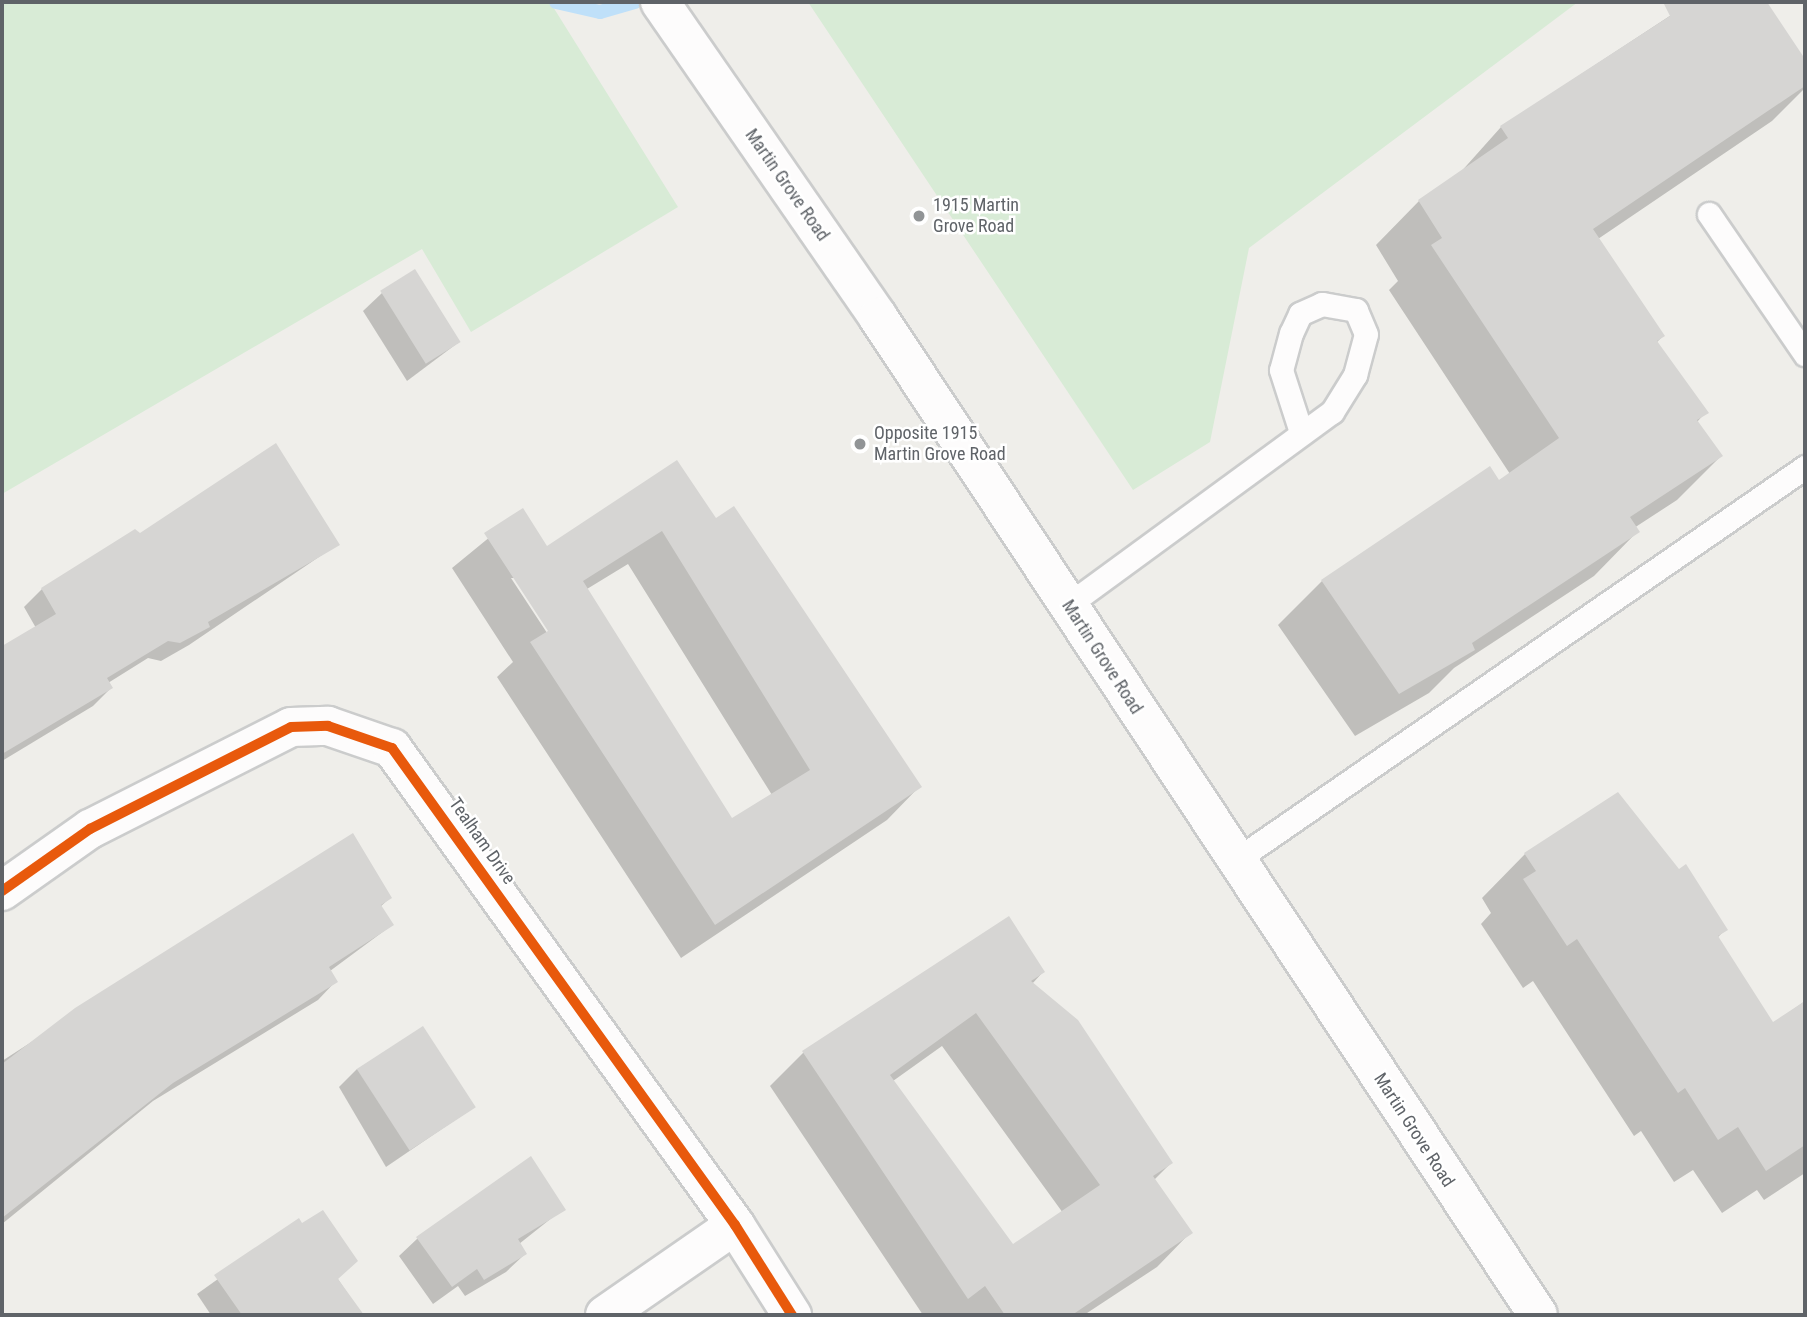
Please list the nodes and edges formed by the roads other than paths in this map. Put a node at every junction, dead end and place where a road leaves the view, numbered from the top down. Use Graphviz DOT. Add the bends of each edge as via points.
graph roads {
  1 [pos="660,2"];
  2 [pos="1709,214"];
  3 [pos="1805,354"];
  4 [pos="1301,432"];
  5 [pos="1805,467"];
  6 [pos="1068,606"];
  7 [pos="1236,860"];
  8 [pos="2,891"];
  9 [pos="735,1225"];
  10 [pos="605,1315"];
  11 [pos="792,1315"];
  12 [pos="1538,1315"];
  1 -- 6 [label="main road, Martin Grove Road"];
  2 -- 3 [label="lane"];
  4 -- 4 [label="lane" via="1332,412 1354,375 1366,334 1356,310 1322,304 1300,314 1291,333 1281,370"];
  4 -- 6 [label="lane"];
  5 -- 7 [label="lane"];
  6 -- 7 [label="main road, Martin Grove Road"];
  7 -- 12 [label="main road, Martin Grove Road"];
  8 -- 9 [label="main road, Tealham Drive" via="90,829 291,727 328,726 392,748"];
  9 -- 10 [label="main road"];
  9 -- 11 [label="main road, Tealham Drive"];
}
